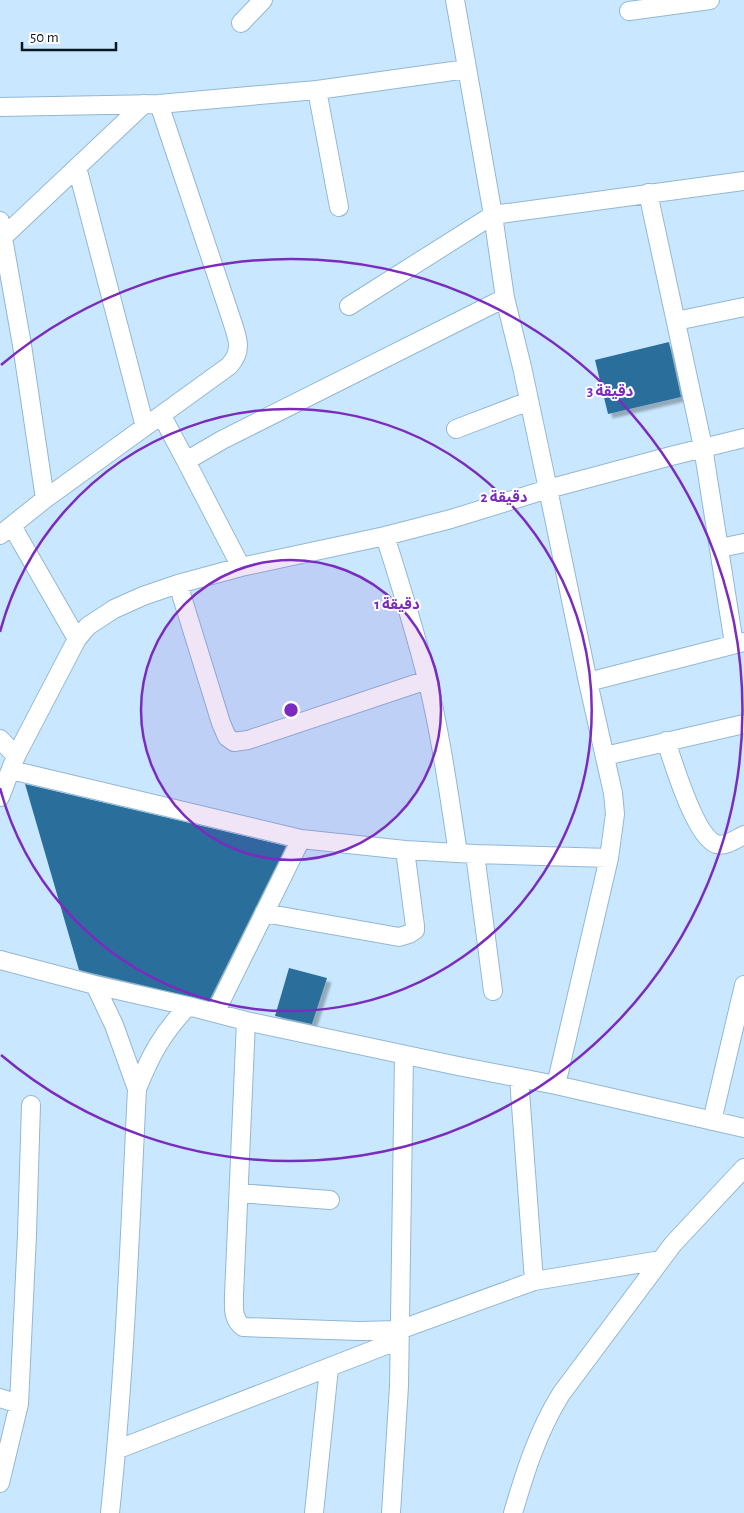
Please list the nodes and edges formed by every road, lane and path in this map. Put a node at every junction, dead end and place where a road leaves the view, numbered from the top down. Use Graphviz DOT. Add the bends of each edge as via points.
graph roads {
  1 [pos="263,0"];
  2 [pos="455,0"];
  3 [pos="710,0"];
  4 [pos="629,11"];
  5 [pos="241,23"];
  6 [pos="467,69"];
  7 [pos="317,90"];
  8 [pos="151,104"];
  9 [pos="0,107"];
  10 [pos="77,167"];
  11 [pos="744,181"];
  12 [pos="648,193"];
  13 [pos="339,207"];
  14 [pos="493,215"];
  15 [pos="1,233"];
  16 [pos="505,298"];
  17 [pos="349,306"];
  18 [pos="744,307"];
  19 [pos="676,321"];
  20 [pos="529,401"];
  21 [pos="162,416"];
  22 [pos="145,427"];
  23 [pos="456,429"];
  24 [pos="744,438"];
  25 [pos="703,447"];
  26 [pos="186,462"];
  27 [pos="548,489"];
  28 [pos="45,499"];
  29 [pos="6,530"];
  30 [pos="385,536"];
  31 [pos="744,544"];
  32 [pos="720,548"];
  33 [pos="240,567"];
  34 [pos="178,584"];
  35 [pos="77,639"];
  36 [pos="739,643"];
  37 [pos="427,680"];
  38 [pos="588,682"];
  39 [pos="744,724"];
  40 [pos="0,739"];
  41 [pos="666,741"];
  42 [pos="604,756"];
  43 [pos="14,763"];
  44 [pos="0,797"];
  45 [pos="744,835"];
  46 [pos="301,839"];
  47 [pos="405,850"];
  48 [pos="466,853"];
  49 [pos="609,858"];
  50 [pos="264,913"];
  51 [pos="0,960"];
  52 [pos="95,985"];
  53 [pos="744,985"];
  54 [pos="493,990"];
  55 [pos="188,1006"];
  56 [pos="215,1013"];
  57 [pos="246,1021"];
  58 [pos="404,1055"];
  59 [pos="520,1078"];
  60 [pos="556,1085"];
  61 [pos="137,1089"];
  62 [pos="31,1105"];
  63 [pos="712,1121"];
  64 [pos="744,1128"];
  65 [pos="744,1168"];
  66 [pos="239,1193"];
  67 [pos="330,1200"];
  68 [pos="661,1260"];
  69 [pos="534,1281"];
  70 [pos="399,1335"];
  71 [pos="328,1368"];
  72 [pos="0,1398"];
  73 [pos="19,1404"];
  74 [pos="116,1450"];
  75 [pos="0,1483"];
  76 [pos="110,1513"];
  77 [pos="314,1513"];
  78 [pos="391,1513"];
  79 [pos="512,1513"];
  1 -- 5 [label="street"];
  2 -- 6 [label="street"];
  3 -- 4 [label="street"];
  6 -- 7 [label="street"];
  6 -- 14 [label="street"];
  7 -- 8 [label="street"];
  7 -- 13 [label="street"];
  8 -- 9 [label="street"];
  8 -- 10 [label="street"];
  8 -- 21 [label="street" via="230,315 238,346 238,355 229,366"];
  10 -- 15 [label="street"];
  10 -- 22 [label="street"];
  11 -- 12 [label="street"];
  12 -- 14 [label="street"];
  12 -- 19 [label="street"];
  14 -- 16 [label="street"];
  14 -- 17 [label="street"];
  15 -- 28 [label="street"];
  16 -- 20 [label="street"];
  16 -- 26 [label="street" via="222,440"];
  18 -- 19 [label="street"];
  19 -- 25 [label="street"];
  20 -- 23 [label="street"];
  20 -- 27 [label="street"];
  21 -- 22 [label="street"];
  21 -- 26 [label="street"];
  22 -- 28 [label="street"];
  24 -- 25 [label="street"];
  25 -- 27 [label="street"];
  25 -- 32 [label="street"];
  26 -- 33 [label="street"];
  27 -- 30 [label="street"];
  27 -- 38 [label="street"];
  28 -- 29 [label="street"];
  29 -- 35 [label="street"];
  30 -- 33 [label="street"];
  30 -- 37 [label="street"];
  31 -- 32 [label="street"];
  32 -- 36 [label="street"];
  33 -- 34 [label="street"];
  34 -- 35 [label="street" via="114,609 88,626"];
  34 -- 37 [label="street" via="221,723 234,742"];
  35 -- 43 [label="street"];
  36 -- 38 [label="street"];
  37 -- 48 [label="street"];
  38 -- 42 [label="street"];
  39 -- 41 [label="street"];
  40 -- 43 [label="street"];
  41 -- 42 [label="street"];
  41 -- 45 [label="street" via="700,829 716,844 725,844"];
  42 -- 49 [label="street" via="615,814"];
  43 -- 44 [label="street"];
  43 -- 46 [label="street"];
  46 -- 47 [label="street"];
  46 -- 50 [label="street"];
  47 -- 48 [label="street"];
  47 -- 50 [label="street" via="415,926 409,934 399,937"];
  48 -- 49 [label="street"];
  48 -- 54 [label="street"];
  49 -- 60 [label="street"];
  50 -- 56 [label="street"];
  51 -- 52 [label="street"];
  52 -- 55 [label="street"];
  52 -- 61 [label="street"];
  53 -- 63 [label="street"];
  55 -- 56 [label="street"];
  55 -- 61 [label="street" via="158,1043"];
  56 -- 57 [label="street"];
  57 -- 58 [label="street"];
  57 -- 66 [label="street"];
  58 -- 59 [label="street"];
  58 -- 70 [label="street"];
  59 -- 60 [label="street"];
  59 -- 69 [label="street"];
  60 -- 63 [label="street"];
  61 -- 74 [label="street"];
  62 -- 73 [label="street"];
  63 -- 64 [label="street"];
  65 -- 68 [label="street"];
  66 -- 67 [label="street"];
  66 -- 70 [label="street" via="234,1295 238,1323 251,1328"];
  68 -- 69 [label="street"];
  68 -- 79 [label="street" via="557,1402 530,1458"];
  69 -- 70 [label="street"];
  70 -- 71 [label="street"];
  70 -- 78 [label="street" via="399,1395"];
  71 -- 74 [label="street"];
  71 -- 77 [label="street"];
  72 -- 73 [label="street"];
  73 -- 75 [label="street"];
  74 -- 76 [label="street"];
}
